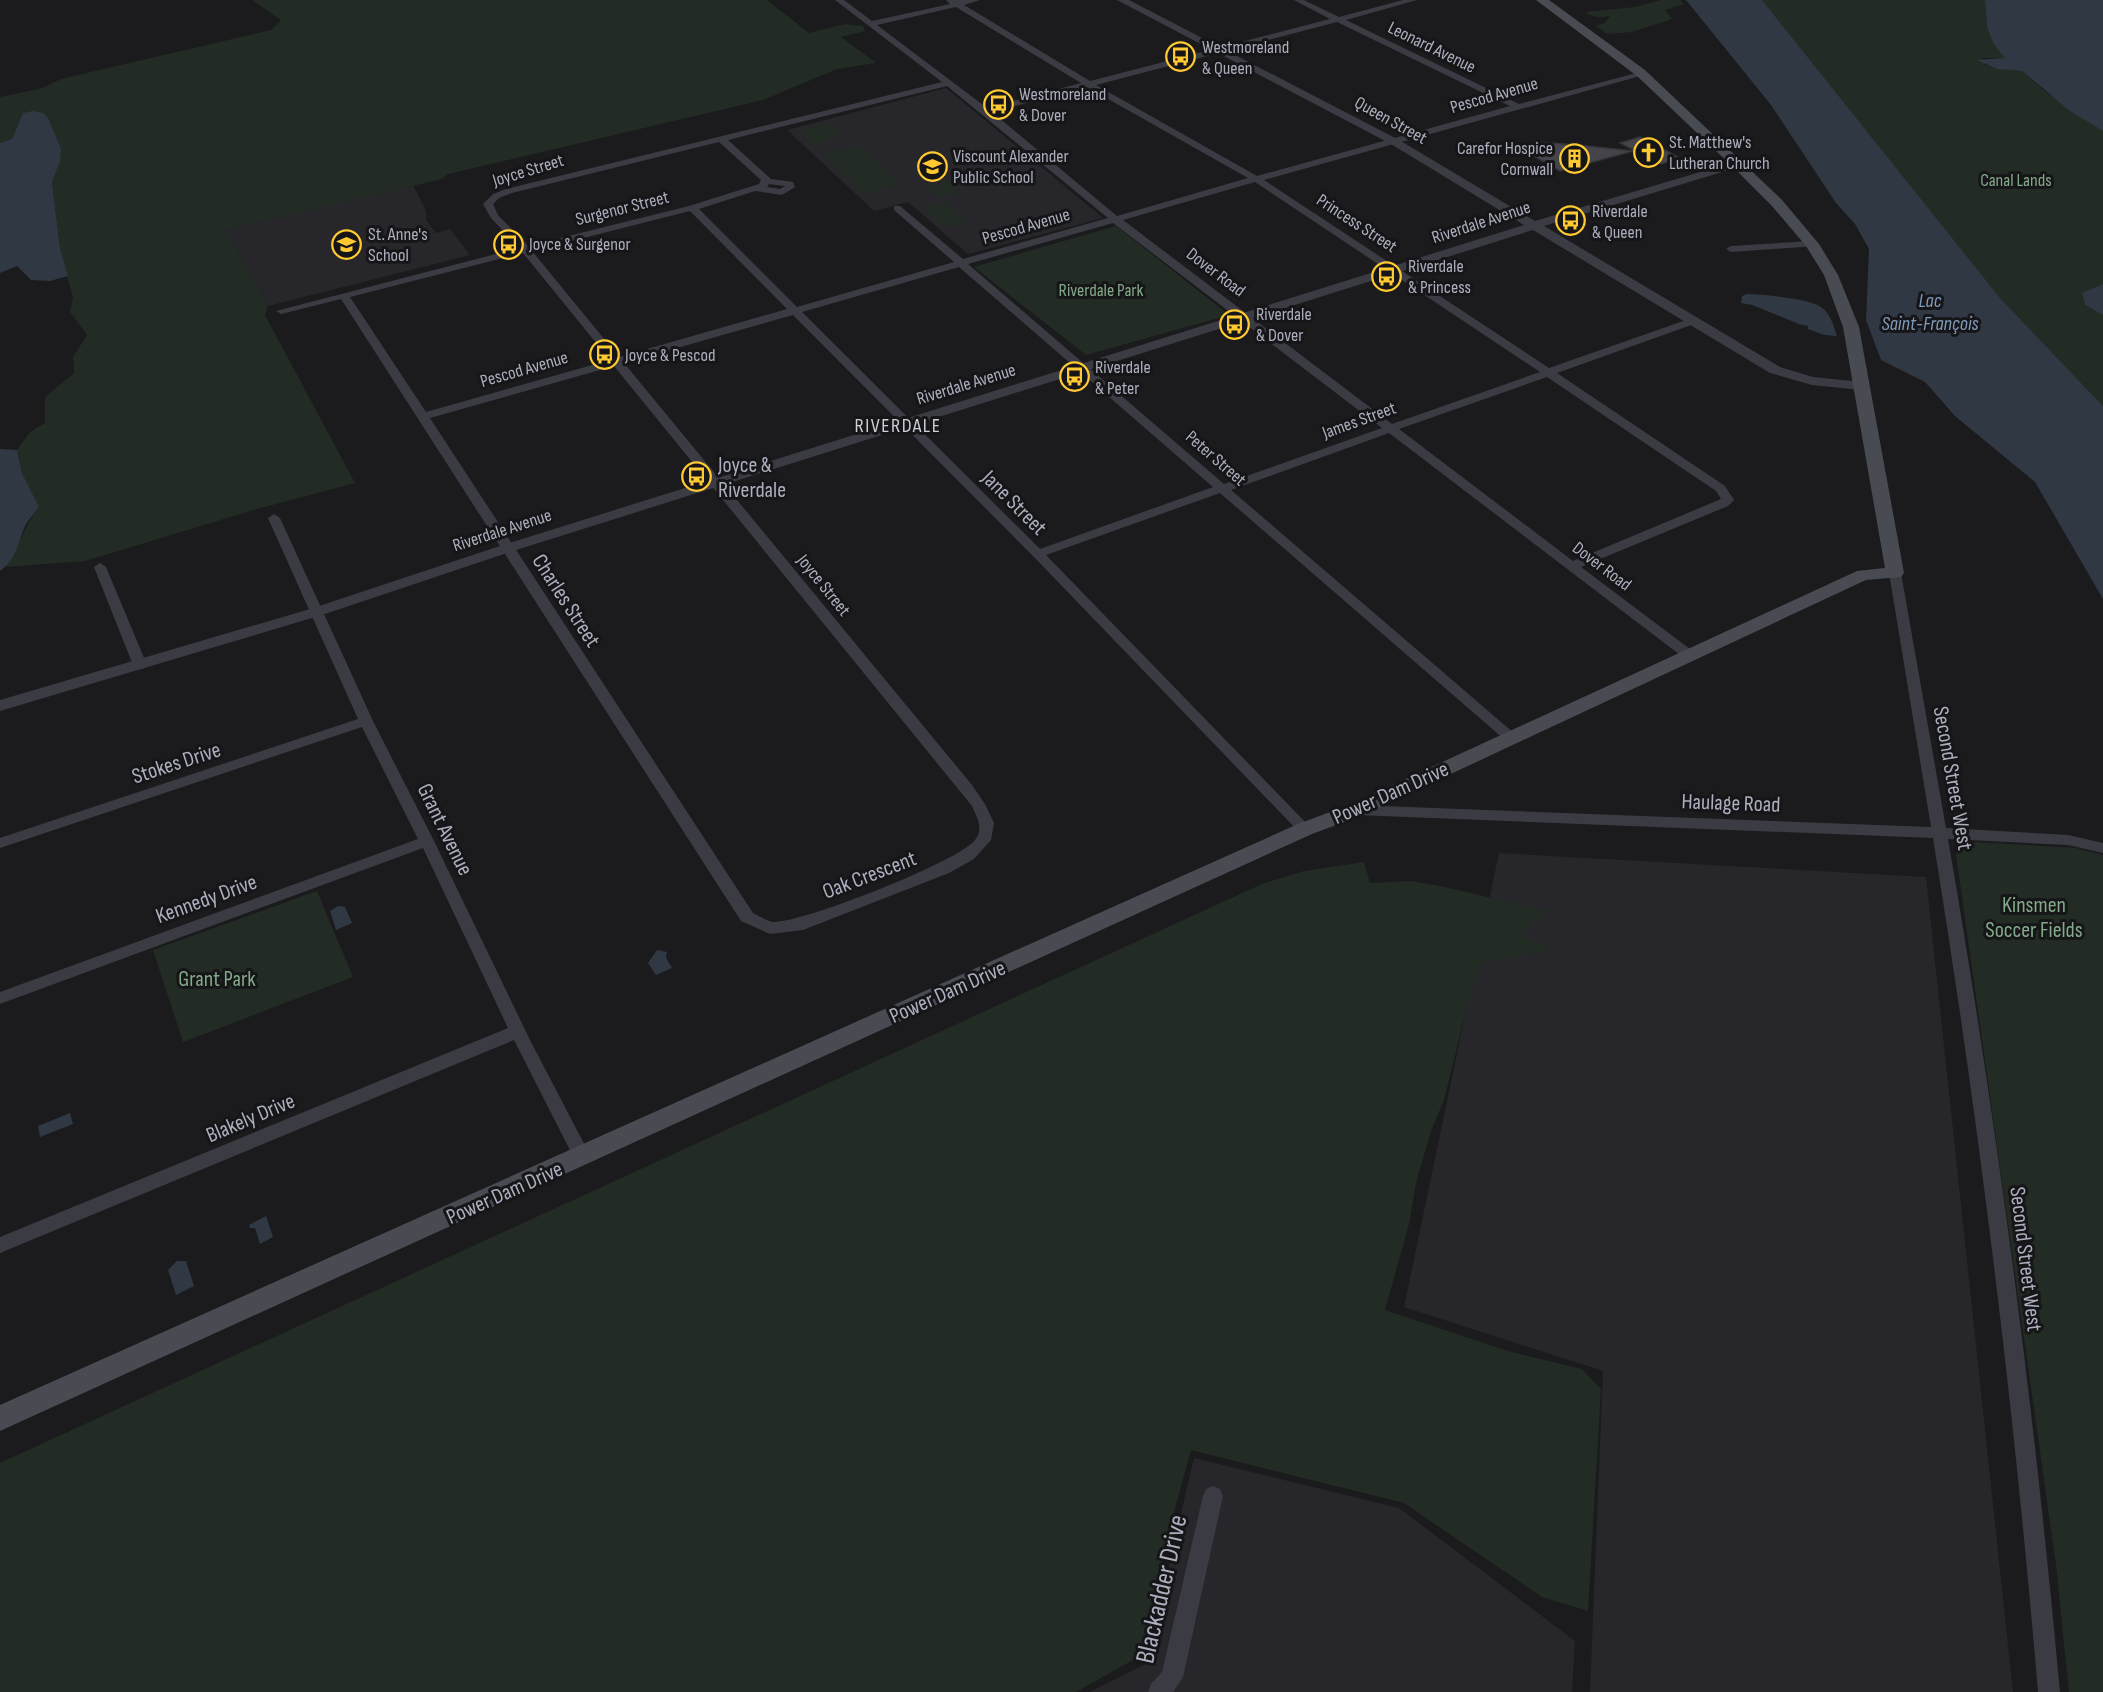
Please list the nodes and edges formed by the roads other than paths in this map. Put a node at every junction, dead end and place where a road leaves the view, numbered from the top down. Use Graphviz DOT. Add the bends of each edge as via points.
graph roads {
  1 [pos="839,0"];
  2 [pos="975,0"];
  3 [pos="1122,0"];
  4 [pos="1299,0"];
  5 [pos="1413,0"];
  6 [pos="1542,0"];
  7 [pos="954,2"];
  8 [pos="1338,19"];
  9 [pos="872,24"];
  10 [pos="1219,51"];
  11 [pos="1641,73"];
  12 [pos="949,82"];
  13 [pos="1088,84"];
  14 [pos="1518,107"];
  15 [pos="985,111"];
  16 [pos="721,139"];
  17 [pos="1395,142"];
  18 [pos="1738,164"];
  19 [pos="1256,179"];
  20 [pos="765,181"];
  21 [pos="757,189"];
  22 [pos="692,208"];
  23 [pos="897,208"];
  24 [pos="1116,220"];
  25 [pos="1535,225"];
  26 [pos="1812,244"];
  27 [pos="525,249"];
  28 [pos="1731,249"];
  29 [pos="960,263"];
  30 [pos="1396,270"];
  31 [pos="344,295"];
  32 [pos="281,311"];
  33 [pos="796,311"];
  34 [pos="1246,317"];
  35 [pos="1693,321"];
  36 [pos="617,361"];
  37 [pos="1083,368"];
  38 [pos="1550,372"];
  39 [pos="1862,386"];
  40 [pos="422,417"];
  41 [pos="907,422"];
  42 [pos="1390,428"];
  43 [pos="718,483"];
  44 [pos="1224,489"];
  45 [pos="274,518"];
  46 [pos="508,548"];
  47 [pos="1038,554"];
  48 [pos="1572,566"];
  49 [pos="100,567"];
  50 [pos="1895,573"];
  51 [pos="316,612"];
  52 [pos="1689,655"];
  53 [pos="140,665"];
  54 [pos="0,706"];
  55 [pos="366,721"];
  56 [pos="1510,737"];
  57 [pos="978,804"];
  58 [pos="1356,810"];
  59 [pos="1305,829"];
  60 [pos="1940,833"];
  61 [pos="427,841"];
  62 [pos="0,843"];
  63 [pos="2103,848"];
  64 [pos="735,898"];
  65 [pos="0,998"];
  66 [pos="518,1030"];
  67 [pos="582,1157"];
  68 [pos="0,1245"];
  69 [pos="0,1418"];
  70 [pos="1213,1496"];
  71 [pos="1159,1692"];
  72 [pos="2049,1692"];
  1 -- 9 [label="street, Dover Road"];
  2 -- 7 [label="street"];
  3 -- 10 [label="street, Queen Street"];
  4 -- 8 [label="street, Leonard Avenue"];
  5 -- 8 [label="street"];
  6 -- 11 [label="main road, Second Street West"];
  7 -- 9 [label="street"];
  7 -- 13 [label="street, Princess Street"];
  8 -- 10 [label="street"];
  8 -- 14 [label="street, Leonard Avenue"];
  9 -- 12 [label="street, Dover Road"];
  10 -- 13 [label="street"];
  10 -- 17 [label="street, Queen Street"];
  11 -- 14 [label="street, Pescod Avenue"];
  11 -- 18 [label="main road, Second Street West"];
  12 -- 15 [label="street, Dover Road"];
  12 -- 16 [label="street, Joyce Street"];
  13 -- 15 [label="street"];
  13 -- 19 [label="street, Princess Street"];
  14 -- 17 [label="street, Pescod Avenue"];
  15 -- 24 [label="street, Dover Road"];
  16 -- 20 [label="street"];
  16 -- 27 [label="street, Joyce Street" via="496,196 489,207"];
  17 -- 19 [label="street, Pescod Avenue"];
  17 -- 25 [label="street, Queen Street"];
  18 -- 25 [label="street, Riverdale Avenue"];
  18 -- 26 [label="main road, Second Street West"];
  19 -- 24 [label="street, Pescod Avenue"];
  19 -- 30 [label="street, Princess Street"];
  20 -- 21 [label="street"];
  20 -- 21 [label="street" via="786,182 790,187 782,192"];
  21 -- 22 [label="street, Surgenor Street"];
  22 -- 27 [label="street, Surgenor Street"];
  22 -- 33 [label="street, Jane Street"];
  23 -- 29 [label="street, Peter Street"];
  24 -- 29 [label="street, Pescod Avenue"];
  24 -- 34 [label="street, Dover Road"];
  25 -- 30 [label="street, Riverdale Avenue"];
  25 -- 35 [label="street, Queen Street"];
  26 -- 28 [label="street"];
  26 -- 39 [label="main road, Second Street West" via="1844,306"];
  27 -- 31 [label="street, Surgenor Street"];
  27 -- 36 [label="street, Joyce Street"];
  29 -- 33 [label="street, Pescod Avenue"];
  29 -- 37 [label="street, Peter Street"];
  30 -- 34 [label="street, Riverdale Avenue"];
  30 -- 38 [label="street, Princess Street"];
  31 -- 32 [label="street, Surgenor Street"];
  31 -- 40 [label="street, Charles Street"];
  33 -- 36 [label="street, Pescod Avenue"];
  33 -- 41 [label="street, Jane Street"];
  34 -- 37 [label="street, Riverdale Avenue"];
  34 -- 42 [label="street, Dover Road"];
  35 -- 38 [label="street, James Street"];
  35 -- 39 [label="street, Queen Street" via="1784,374"];
  36 -- 40 [label="street, Pescod Avenue"];
  36 -- 43 [label="street, Joyce Street"];
  37 -- 41 [label="street, Riverdale Avenue"];
  37 -- 44 [label="street, Peter Street"];
  38 -- 42 [label="street, James Street"];
  38 -- 48 [label="street, Princess Street" via="1721,489 1728,500"];
  39 -- 50 [label="main road, Second Street West"];
  40 -- 46 [label="street, Charles Street"];
  41 -- 43 [label="street, Riverdale Avenue"];
  41 -- 47 [label="street, Jane Street"];
  42 -- 44 [label="street, James Street"];
  42 -- 48 [label="street, Dover Road"];
  43 -- 46 [label="street, Riverdale Avenue"];
  43 -- 57 [label="street, Joyce Street"];
  44 -- 47 [label="street, James Street"];
  44 -- 56 [label="street, Peter Street"];
  45 -- 51 [label="street, Grant Avenue"];
  46 -- 51 [label="street, Riverdale Avenue"];
  46 -- 64 [label="street, Charles Street"];
  47 -- 59 [label="street, Jane Street"];
  48 -- 52 [label="street, Dover Road"];
  49 -- 53 [label="street"];
  50 -- 52 [label="main road, Power Dam Drive" via="1863,575"];
  50 -- 60 [label="street, Second Street West"];
  51 -- 53 [label="street, Riverdale Avenue"];
  51 -- 55 [label="street, Grant Avenue"];
  52 -- 56 [label="main road, Power Dam Drive"];
  53 -- 54 [label="street, Riverdale Avenue"];
  55 -- 61 [label="street, Grant Avenue"];
  55 -- 62 [label="street, Stokes Drive"];
  56 -- 58 [label="main road, Power Dam Drive"];
  57 -- 64 [label="street, Oak Crescent" via="987,824 984,840 969,855 944,869 808,922 770,928 747,917"];
  58 -- 59 [label="main road, Power Dam Drive"];
  58 -- 60 [label="street, Haulage Road"];
  59 -- 67 [label="main road, Power Dam Drive"];
  60 -- 63 [label="street, Haulage Road" via="2068,840"];
  60 -- 72 [label="street, Second Street West" via="1998,1215"];
  61 -- 65 [label="street, Kennedy Drive"];
  61 -- 66 [label="street, Grant Avenue"];
  66 -- 67 [label="street, Grant Avenue"];
  66 -- 68 [label="street, Blakely Drive"];
  67 -- 69 [label="main road, Power Dam Drive"];
  70 -- 71 [label="street, Blackadder Drive" via="1172,1677"];
}
